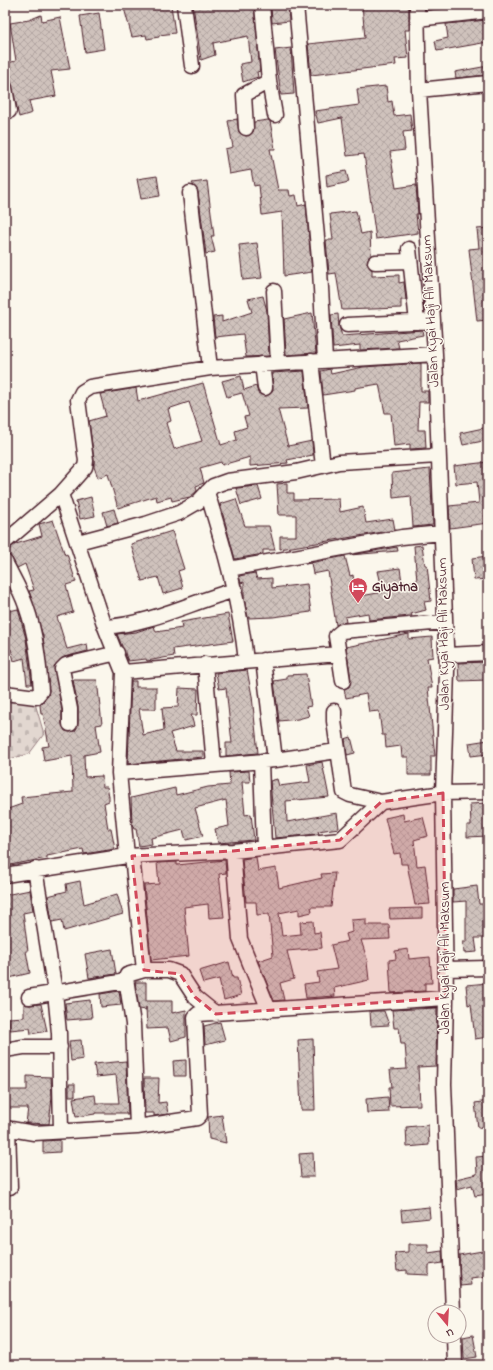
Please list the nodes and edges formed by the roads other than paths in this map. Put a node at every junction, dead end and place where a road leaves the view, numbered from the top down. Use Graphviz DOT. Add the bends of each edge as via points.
graph roads {
  1 [pos="184,5"];
  2 [pos="262,5"];
  3 [pos="296,5"];
  4 [pos="488,11"];
  5 [pos="417,12"];
  6 [pos="192,66"];
  7 [pos="269,81"];
  8 [pos="488,83"];
  9 [pos="5,88"];
  10 [pos="419,90"];
  11 [pos="9,110"];
  12 [pos="275,115"];
  13 [pos="246,128"];
  14 [pos="190,193"];
  15 [pos="375,262"];
  16 [pos="274,291"];
  17 [pos="433,321"];
  18 [pos="417,322"];
  19 [pos="347,325"];
  20 [pos="435,354"];
  21 [pos="325,360"];
  22 [pos="311,361"];
  23 [pos="278,363"];
  24 [pos="262,364"];
  25 [pos="210,368"];
  26 [pos="265,388"];
  27 [pos="438,456"];
  28 [pos="323,466"];
  29 [pos="207,492"];
  30 [pos="61,494"];
  31 [pos="441,532"];
  32 [pos="5,542"];
  33 [pos="78,542"];
  34 [pos="5,562"];
  35 [pos="229,569"];
  36 [pos="235,590"];
  37 [pos="444,622"];
  38 [pos="105,627"];
  39 [pos="116,653"];
  40 [pos="488,653"];
  41 [pos="339,654"];
  42 [pos="446,655"];
  43 [pos="263,660"];
  44 [pos="246,661"];
  45 [pos="206,664"];
  46 [pos="123,672"];
  47 [pos="343,681"];
  48 [pos="5,693"];
  49 [pos="334,711"];
  50 [pos="70,724"];
  51 [pos="337,751"];
  52 [pos="268,761"];
  53 [pos="214,765"];
  54 [pos="119,773"];
  55 [pos="488,792"];
  56 [pos="443,793"];
  57 [pos="381,802"];
  58 [pos="264,848"];
  59 [pos="233,851"];
  60 [pos="130,856"];
  61 [pos="35,869"];
  62 [pos="5,875"];
  63 [pos="488,968"];
  64 [pos="446,969"];
  65 [pos="144,970"];
  66 [pos="126,981"];
  67 [pos="55,992"];
  68 [pos="29,997"];
  69 [pos="446,998"];
  70 [pos="269,1010"];
  71 [pos="216,1014"];
  72 [pos="60,1047"];
  73 [pos="5,1050"];
  74 [pos="137,1127"];
  75 [pos="6,1128"];
  76 [pos="61,1131"];
  77 [pos="10,1187"];
  78 [pos="453,1304"];
  79 [pos="454,1344"];
  80 [pos="455,1365"];
  1 -- 6 [label="street"];
  2 -- 7 [label="street"];
  3 -- 21 [label="street" via="320,270"];
  4 -- 5 [label="street"];
  5 -- 10 [label="street, Jalan Kyai Haji Ali Maksum"];
  7 -- 12 [label="street"];
  7 -- 13 [label="street" via="244,95"];
  8 -- 10 [label="street"];
  9 -- 11 [label="street"];
  10 -- 17 [label="street, Jalan Kyai Haji Ali Maksum"];
  14 -- 25 [label="street"];
  15 -- 18 [label="street" via="409,255"];
  16 -- 23 [label="street"];
  17 -- 18 [label="street"];
  17 -- 20 [label="street, Jalan Kyai Haji Ali Maksum"];
  18 -- 19 [label="street"];
  20 -- 21 [label="street"];
  20 -- 27 [label="street, Jalan Kyai Haji Ali Maksum"];
  21 -- 22 [label="street"];
  22 -- 23 [label="street"];
  22 -- 28 [label="street"];
  23 -- 24 [label="street"];
  24 -- 25 [label="street"];
  24 -- 26 [label="street"];
  25 -- 30 [label="street" via="90,387 82,392 78,400 86,461 82,471"];
  27 -- 28 [label="street" via="339,462"];
  27 -- 31 [label="street, Jalan Kyai Haji Ali Maksum"];
  28 -- 29 [label="street" via="227,481 213,486"];
  29 -- 33 [label="street" via="198,502 179,513"];
  29 -- 35 [label="street"];
  30 -- 32 [label="street"];
  30 -- 33 [label="street"];
  31 -- 35 [label="street"];
  31 -- 37 [label="street, Jalan Kyai Haji Ali Maksum"];
  33 -- 38 [label="street"];
  34 -- 48 [label="street" via="26,605 32,626 41,691 36,697"];
  35 -- 36 [label="street"];
  36 -- 38 [label="street" via="145,620"];
  36 -- 44 [label="street"];
  37 -- 41 [label="street" via="342,631 336,636"];
  37 -- 42 [label="street, Jalan Kyai Haji Ali Maksum"];
  38 -- 39 [label="street"];
  39 -- 46 [label="street"];
  39 -- 50 [label="street" via="66,665 62,669 70,710"];
  40 -- 42 [label="street"];
  41 -- 43 [label="street"];
  41 -- 47 [label="street"];
  42 -- 56 [label="street, Jalan Kyai Haji Ali Maksum"];
  43 -- 44 [label="street"];
  43 -- 52 [label="street"];
  44 -- 45 [label="street"];
  45 -- 46 [label="street"];
  45 -- 53 [label="street"];
  46 -- 54 [label="street"];
  49 -- 51 [label="street"];
  51 -- 52 [label="street"];
  51 -- 57 [label="street" via="344,792"];
  52 -- 53 [label="street"];
  52 -- 58 [label="street"];
  53 -- 54 [label="street"];
  54 -- 60 [label="street"];
  55 -- 56 [label="street"];
  56 -- 57 [label="street"];
  56 -- 64 [label="street, Jalan Kyai Haji Ali Maksum"];
  57 -- 58 [label="street" via="343,839"];
  58 -- 59 [label="street"];
  59 -- 60 [label="street"];
  59 -- 70 [label="street" via="240,939"];
  60 -- 61 [label="street"];
  60 -- 65 [label="street"];
  61 -- 62 [label="street"];
  61 -- 67 [label="street"];
  63 -- 64 [label="street"];
  64 -- 69 [label="street, Jalan Kyai Haji Ali Maksum"];
  65 -- 66 [label="street" via="127,975"];
  65 -- 71 [label="street" via="169,970 180,974 195,997"];
  66 -- 67 [label="street"];
  66 -- 74 [label="street" via="133,1024"];
  67 -- 68 [label="street"];
  67 -- 72 [label="street"];
  69 -- 70 [label="street"];
  69 -- 78 [label="street, Jalan Kyai Haji Ali Maksum" via="444,1084"];
  70 -- 71 [label="street"];
  71 -- 74 [label="street" via="198,1014 195,1017 200,1115 193,1120"];
  72 -- 73 [label="street"];
  72 -- 76 [label="street"];
  74 -- 76 [label="street"];
  75 -- 76 [label="street" via="34,1133"];
  75 -- 77 [label="street"];
  79 -- 80 [label="street"];
}
